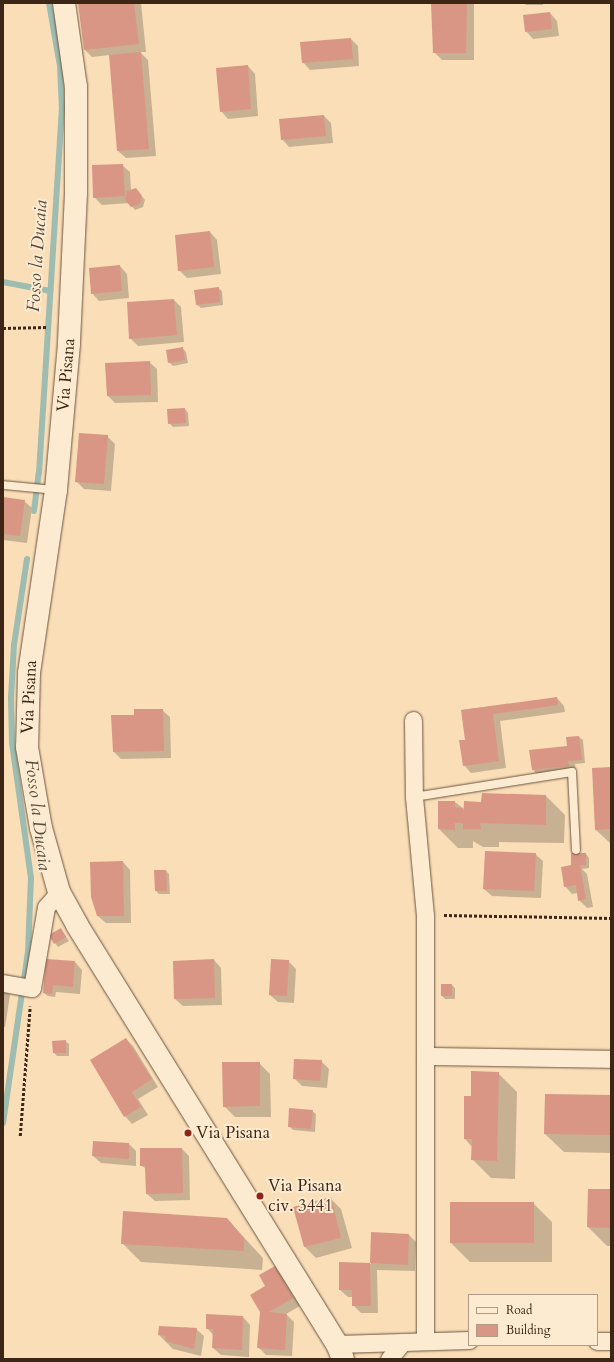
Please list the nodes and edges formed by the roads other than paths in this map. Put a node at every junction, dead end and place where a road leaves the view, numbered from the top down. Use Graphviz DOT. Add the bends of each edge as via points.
graph roads {
  1 [pos="64,3"];
  2 [pos="3,485"];
  3 [pos="52,489"];
  4 [pos="413,720"];
  5 [pos="414,797"];
  6 [pos="576,850"];
  7 [pos="59,892"];
  8 [pos="8,984"];
  9 [pos="425,1056"];
  10 [pos="611,1059"];
  11 [pos="468,1340"];
  12 [pos="425,1341"];
  13 [pos="598,1341"];
  14 [pos="611,1341"];
  15 [pos="404,1342"];
  16 [pos="340,1352"];
  17 [pos="389,1359"];
  1 -- 3 [label="main road, Via Pisana" via="76,87 78,137 70,326"];
  2 -- 3 [label="lane"];
  3 -- 7 [label="main road, Via Pisana" via="29,673 27,747 41,828"];
  4 -- 5 [label="street"];
  5 -- 6 [label="lane" via="572,772"];
  5 -- 9 [label="street" via="425,915"];
  7 -- 8 [label="street" via="46,907 32,988"];
  7 -- 16 [label="main road, Via Pisana"];
  9 -- 10 [label="street"];
  9 -- 12 [label="street"];
  11 -- 12 [label="street"];
  12 -- 15 [label="street"];
  13 -- 14 [label="street"];
  15 -- 16 [label="street"];
  15 -- 17 [label="street"];
}
